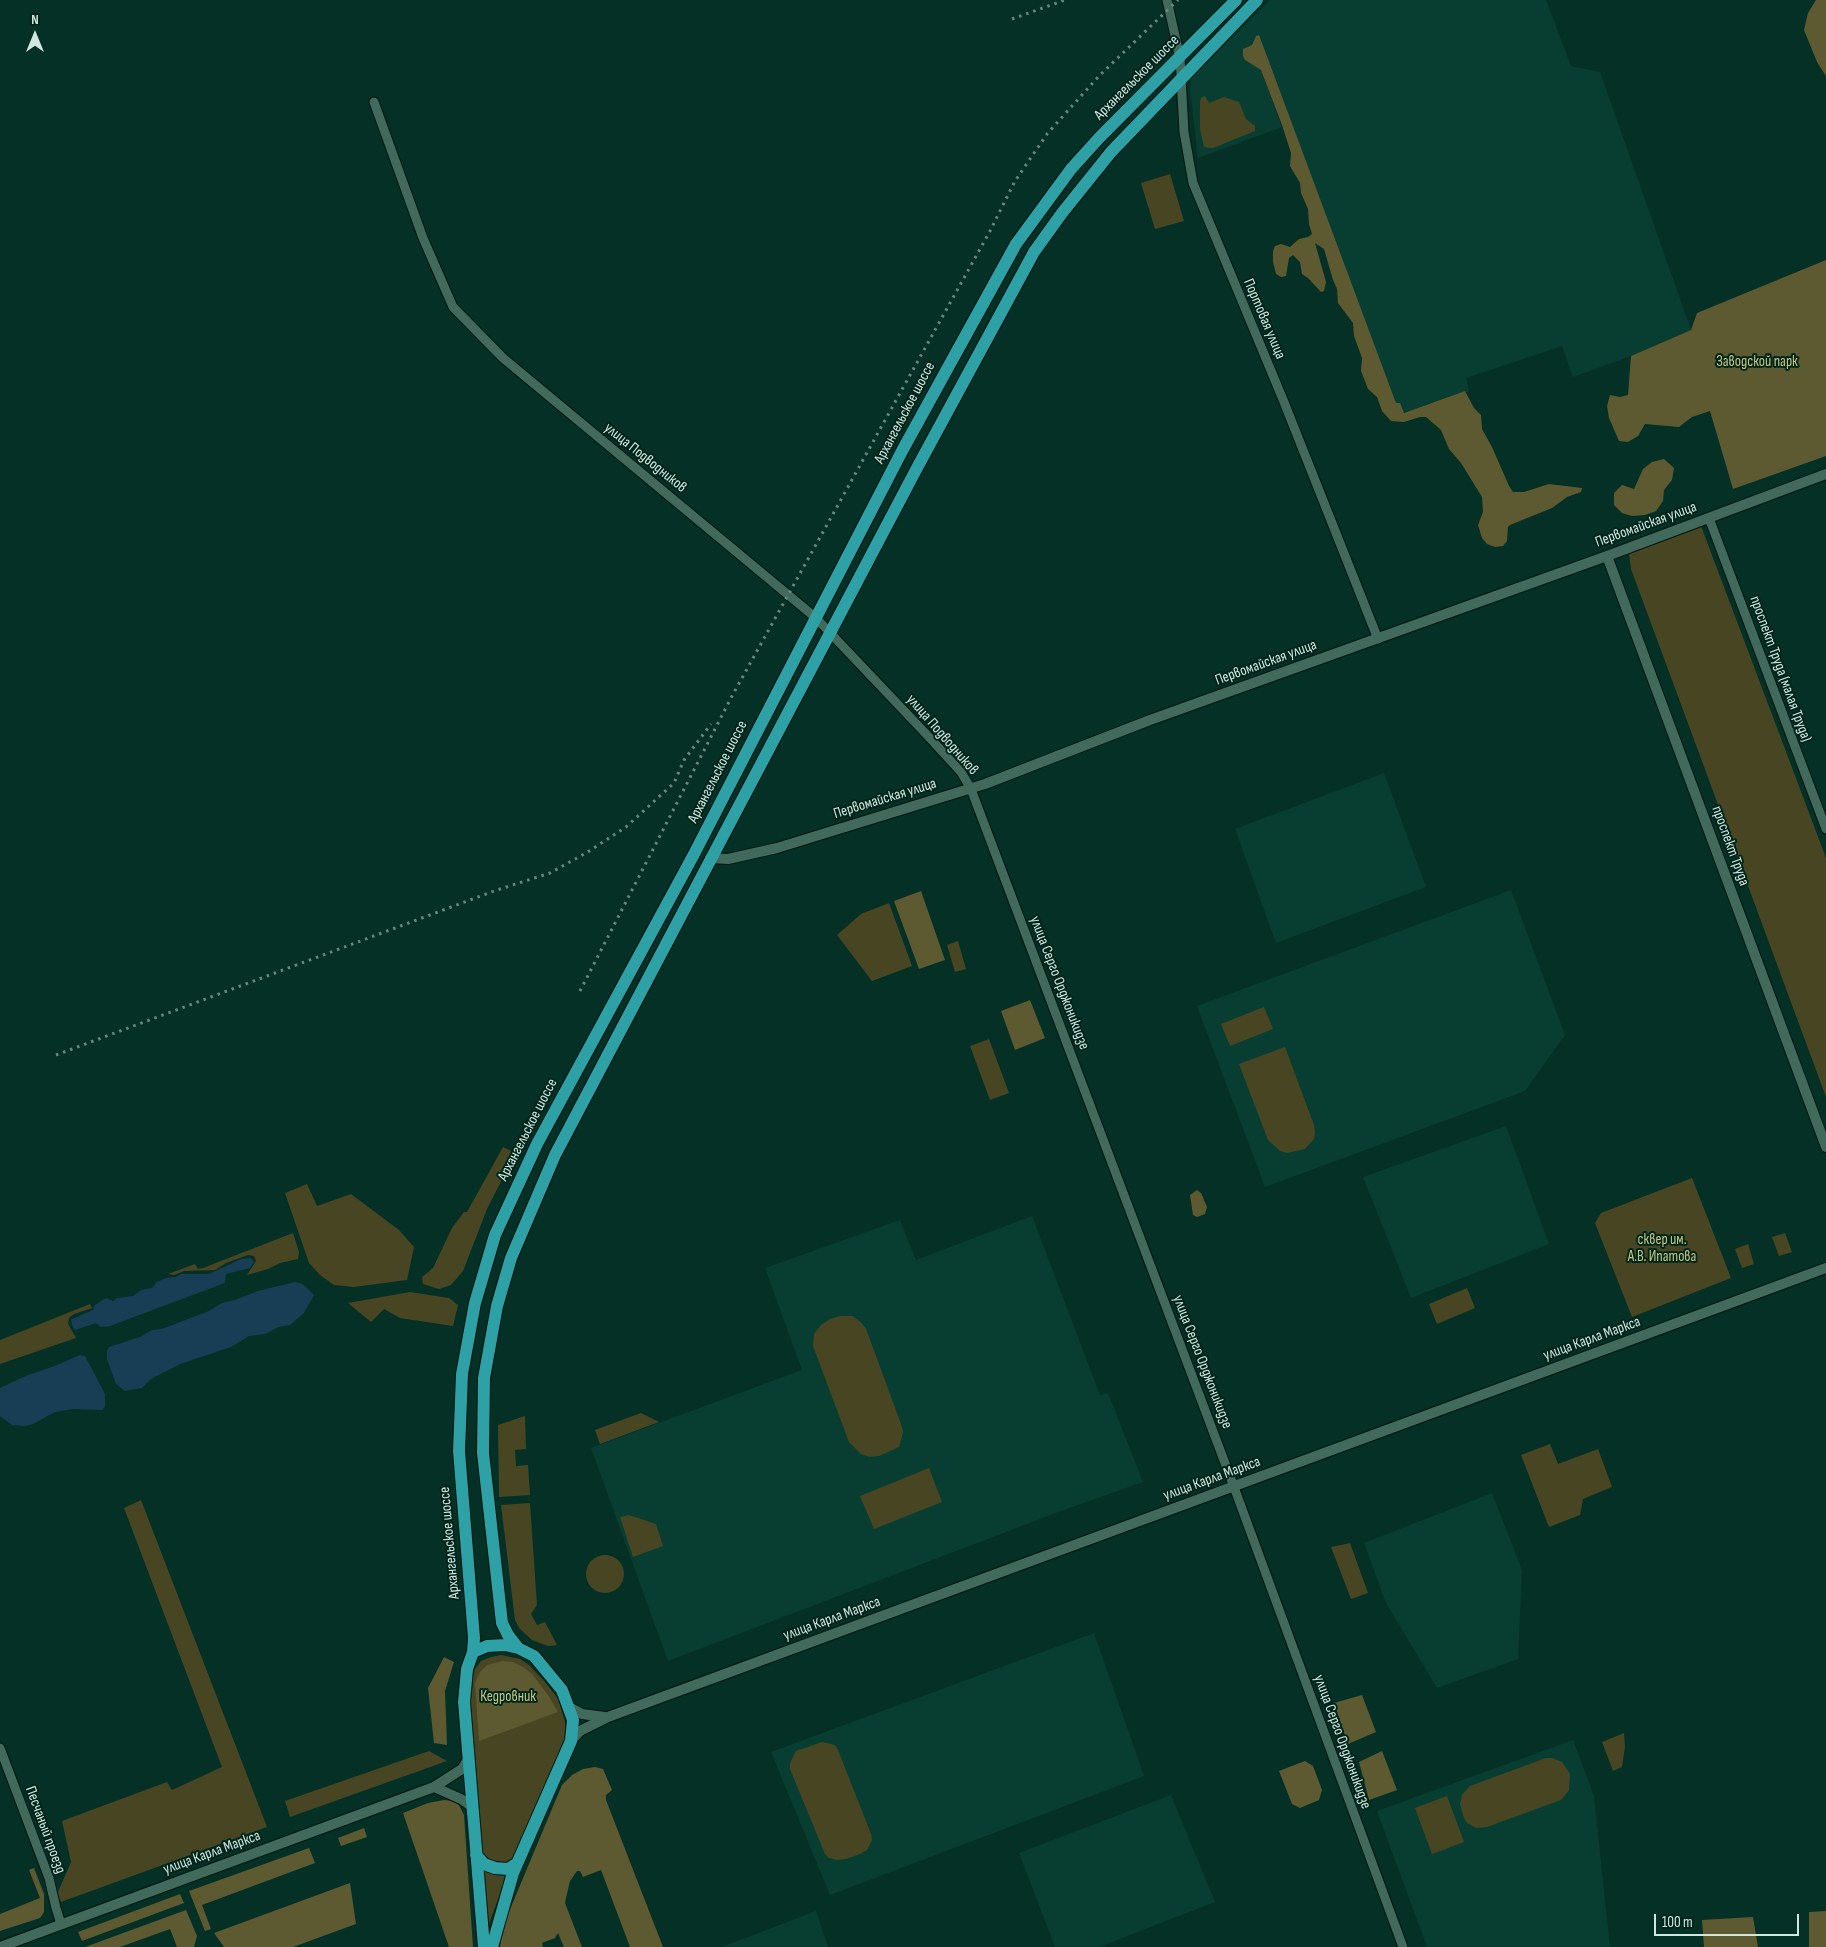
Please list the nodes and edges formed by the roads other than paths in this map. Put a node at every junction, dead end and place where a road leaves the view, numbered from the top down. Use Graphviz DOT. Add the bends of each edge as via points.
graph roads {
  1 [pos="1167,0"];
  2 [pos="1236,0"];
  3 [pos="1256,0"];
  4 [pos="1180,58"];
  5 [pos="1182,78"];
  6 [pos="374,102"];
  7 [pos="1826,474"];
  8 [pos="1709,518"];
  9 [pos="1607,556"];
  10 [pos="816,618"];
  11 [pos="830,633"];
  12 [pos="1378,639"];
  13 [pos="971,789"];
  14 [pos="1826,829"];
  15 [pos="693,856"];
  16 [pos="710,858"];
  17 [pos="1826,1147"];
  18 [pos="1826,1268"];
  19 [pos="1234,1487"];
  20 [pos="518,1648"];
  21 [pos="472,1652"];
  22 [pos="569,1707"];
  23 [pos="608,1717"];
  24 [pos="571,1742"];
  25 [pos="0,1748"];
  26 [pos="469,1758"];
  27 [pos="434,1787"];
  28 [pos="471,1806"];
  29 [pos="476,1855"];
  30 [pos="516,1864"];
  31 [pos="61,1924"];
  32 [pos="0,1947"];
  33 [pos="484,1947"];
  34 [pos="492,1947"];
  35 [pos="1403,1947"];
  1 -- 4 [label="street, Портовая улица"];
  2 -- 4 [label="main road, Архангельское шоссе"];
  3 -- 5 [label="main road, Архангельское шоссе"];
  4 -- 5 [label="street, Портовая улица"];
  4 -- 10 [label="main road, Архангельское шоссе" via="1071,169 1016,244 902,451"];
  5 -- 11 [label="main road, Архангельское шоссе" via="1112,152 1034,252"];
  5 -- 12 [label="street, Портовая улица" via="1184,132 1193,183"];
  6 -- 10 [label="street, улица Подводников" via="423,238 453,307 502,358"];
  7 -- 8 [label="street, Первомайская улица"];
  8 -- 9 [label="street, Первомайская улица"];
  8 -- 14 [label="street, проспект Труда (малая Труда)"];
  9 -- 12 [label="street, Первомайская улица"];
  9 -- 17 [label="street, проспект Труда"];
  10 -- 11 [label="street, улица Подводников"];
  10 -- 15 [label="main road, Архангельское шоссе"];
  11 -- 13 [label="street, улица Подводников" via="935,743"];
  11 -- 16 [label="main road, Архангельское шоссе"];
  12 -- 13 [label="street, Первомайская улица" via="1150,720"];
  13 -- 16 [label="street, Первомайская улица" via="777,848 728,859"];
  13 -- 19 [label="street, улица Серго Орджоникидзе"];
  15 -- 16 [label="main road"];
  15 -- 21 [label="main road, Архангельское шоссе" via="537,1144 495,1235 475,1304 462,1374 459,1451 474,1638"];
  16 -- 20 [label="main road, Архангельское шоссе" via="555,1154 511,1258 496,1306 484,1378 483,1452 502,1623"];
  18 -- 19 [label="street, улица Карла Маркса"];
  19 -- 23 [label="street, улица Карла Маркса"];
  19 -- 35 [label="street, улица Серго Орджоникидзе"];
  20 -- 21 [label="main road" via="496,1645"];
  20 -- 22 [label="main road" via="534,1656 551,1674"];
  21 -- 26 [label="main road, Архангельское шоссе" via="464,1702"];
  22 -- 23 [label="street" via="588,1716"];
  22 -- 24 [label="main road" via="574,1720"];
  23 -- 24 [label="street, улица Карла Маркса" via="580,1731"];
  24 -- 30 [label="main road"];
  25 -- 31 [label="street, Песчаный проезд" via="49,1878"];
  26 -- 27 [label="street, улица Карла Маркса" via="462,1769"];
  26 -- 28 [label="main road, Архангельское шоссе"];
  27 -- 28 [label="street"];
  27 -- 31 [label="street, улица Карла Маркса"];
  28 -- 29 [label="main road, Архангельское шоссе"];
  29 -- 30 [label="main road" via="484,1864 495,1868 508,1869"];
  29 -- 33 [label="main road, Архангельское шоссе"];
  30 -- 34 [label="main road"];
  31 -- 32 [label="street, улица Карла Маркса"];
}
